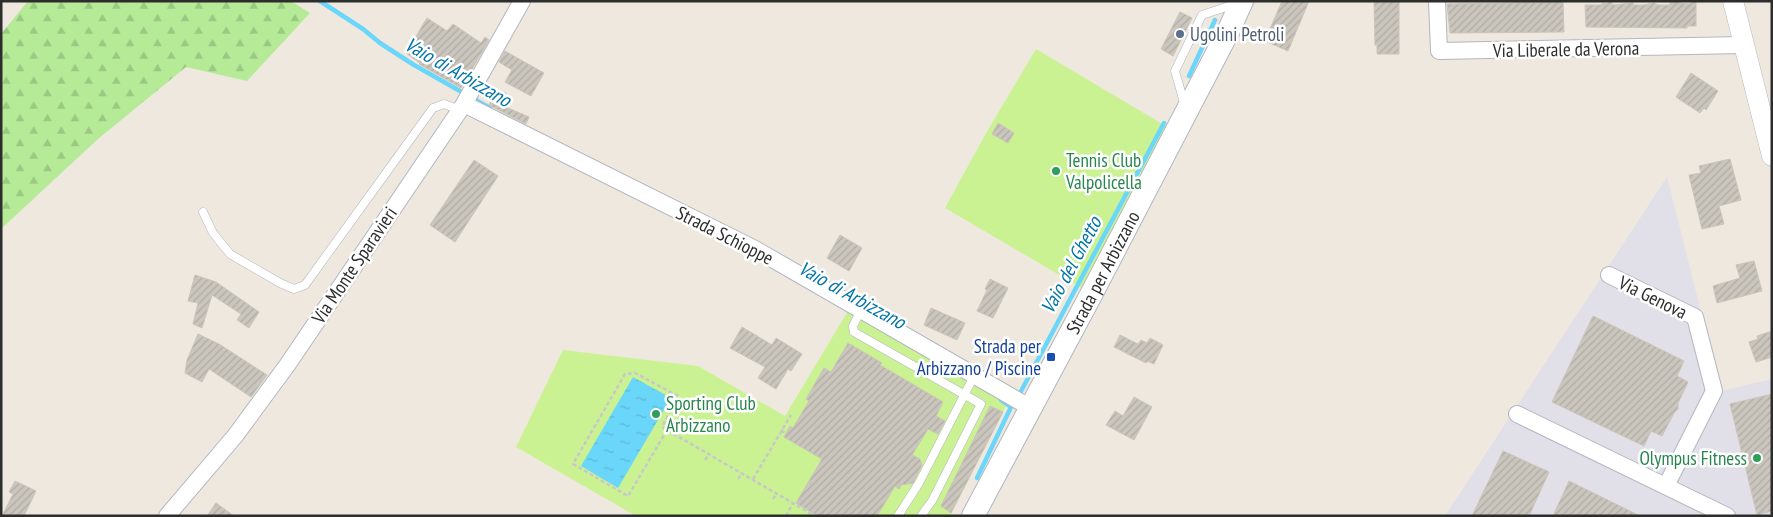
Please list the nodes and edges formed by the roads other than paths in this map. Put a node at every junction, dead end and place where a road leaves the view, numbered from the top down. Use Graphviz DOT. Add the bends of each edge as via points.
graph roads {
  1 [pos="522,1"];
  2 [pos="1242,1"];
  3 [pos="1437,1"];
  4 [pos="1733,1"];
  5 [pos="1743,45"];
  6 [pos="462,107"];
  7 [pos="1186,112"];
  8 [pos="1772,156"];
  9 [pos="203,212"];
  10 [pos="1608,275"];
  11 [pos="861,310"];
  12 [pos="969,384"];
  13 [pos="1031,408"];
  14 [pos="1517,414"];
  15 [pos="1666,486"];
  16 [pos="973,515"];
  17 [pos="167,516"];
  18 [pos="898,516"];
  19 [pos="921,516"];
  20 [pos="1728,516"];
  1 -- 6 [label="street, Via Monte Sparavieri"];
  2 -- 7 [label="main road, Strada per Arbizzano"];
  2 -- 7 [label="lane" via="1202,15 1175,71"];
  3 -- 5 [label="street, Via Liberale da Verona" via="1439,51"];
  4 -- 5 [label="street"];
  5 -- 8 [label="street"];
  6 -- 9 [label="lane" via="444,104 433,108 300,287 294,289 280,283 230,254 213,233"];
  6 -- 11 [label="street, Strada Schioppe" via="755,250"];
  6 -- 17 [label="street, Via Monte Sparavieri" via="288,364 235,436"];
  7 -- 13 [label="main road, Strada per Arbizzano"];
  10 -- 15 [label="street, Via Genova" via="1695,317 1714,391"];
  11 -- 12 [label="street, Strada Schioppe"];
  11 -- 12 [label="lane" via="853,326 854,332"];
  12 -- 13 [label="street, Strada Schioppe"];
  12 -- 18 [label="lane" via="919,483"];
  12 -- 19 [label="lane" via="980,404 932,501"];
  13 -- 16 [label="main road, Strada per Arbizzano"];
  14 -- 15 [label="street"];
  15 -- 20 [label="street"];
}
